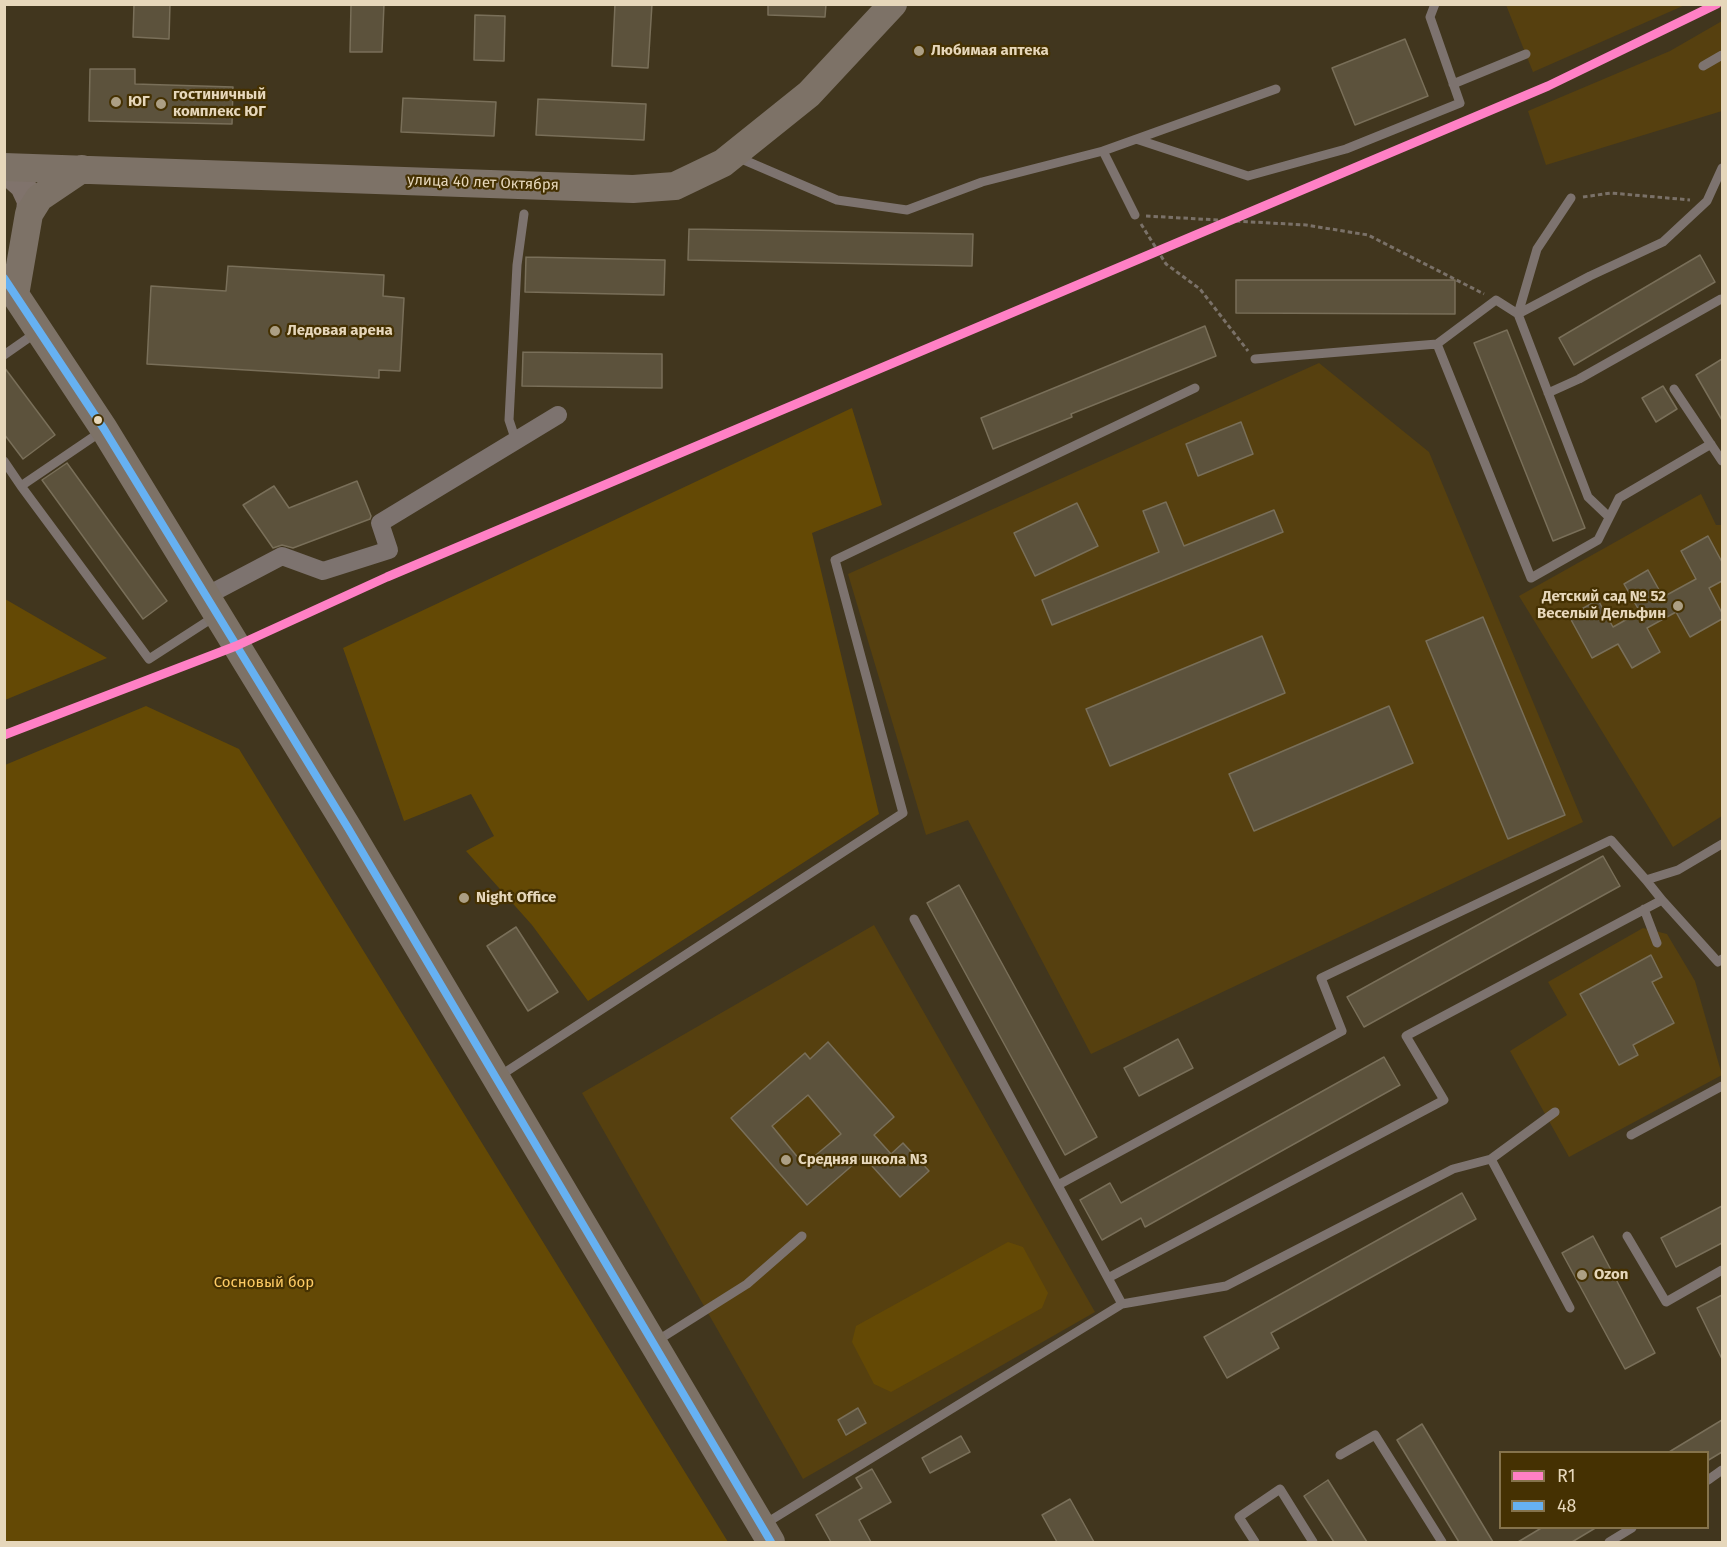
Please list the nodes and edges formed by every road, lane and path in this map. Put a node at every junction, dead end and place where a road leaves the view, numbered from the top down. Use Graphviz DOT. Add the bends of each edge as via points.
graph roads {
  1 [pos="893,4"];
  2 [pos="1435,4"];
  3 [pos="1526,54"];
  4 [pos="1722,55"];
  5 [pos="1703,66"];
  6 [pos="1453,84"];
  7 [pos="1276,89"];
  8 [pos="1136,139"];
  9 [pos="1103,151"];
  10 [pos="733,155"];
  11 [pos="4,168"];
  12 [pos="1722,168"];
  13 [pos="82,169"];
  14 [pos="1571,198"];
  15 [pos="1707,201"];
  16 [pos="29,214"];
  17 [pos="524,214"];
  18 [pos="1135,215"];
  19 [pos="10,287"];
  20 [pos="1721,299"];
  21 [pos="1496,300"];
  22 [pos="1518,314"];
  23 [pos="39,331"];
  24 [pos="1437,344"];
  25 [pos="4,355"];
  26 [pos="1255,360"];
  27 [pos="1196,388"];
  28 [pos="1674,388"];
  29 [pos="1548,393"];
  30 [pos="558,415"];
  31 [pos="104,429"];
  32 [pos="516,441"];
  33 [pos="1711,444"];
  34 [pos="4,461"];
  35 [pos="1722,461"];
  36 [pos="21,486"];
  37 [pos="1609,517"];
  38 [pos="211,605"];
  39 [pos="1722,844"];
  40 [pos="1646,880"];
  41 [pos="1662,900"];
  42 [pos="1644,909"];
  43 [pos="914,919"];
  44 [pos="1657,943"];
  45 [pos="1722,959"];
  46 [pos="496,1078"];
  47 [pos="1722,1086"];
  48 [pos="1555,1112"];
  49 [pos="1631,1135"];
  50 [pos="1491,1159"];
  51 [pos="1058,1185"];
  52 [pos="802,1236"];
  53 [pos="1627,1236"];
  54 [pos="1722,1270"];
  55 [pos="1108,1278"];
  56 [pos="1122,1304"];
  57 [pos="1570,1308"];
  58 [pos="653,1343"];
  59 [pos="1340,1455"];
  60 [pos="1722,1470"];
  61 [pos="1709,1479"];
  62 [pos="1629,1529"];
  63 [pos="766,1534"];
  64 [pos="1255,1542"];
  65 [pos="1313,1542"];
  66 [pos="1442,1542"];
  67 [pos="1609,1542"];
  1 -- 10 [label="main road, улица 40 лет Октября" via="809,94"];
  2 -- 6 [label="lane" via="1430,17"];
  3 -- 6 [label="lane"];
  4 -- 5 [label="lane"];
  6 -- 8 [label="lane" via="1460,104 1346,149 1248,176"];
  7 -- 8 [label="lane"];
  8 -- 9 [label="lane"];
  9 -- 10 [label="lane" via="982,182 908,210 837,200"];
  9 -- 18 [label="lane"];
  10 -- 13 [label="main road, улица 40 лет Октября" via="675,186 633,189"];
  11 -- 13 [label="main road, улица 40 лет Октября"];
  11 -- 16 [label="main road" via="23,186 30,201"];
  12 -- 15 [label="lane"];
  13 -- 16 [label="main road" via="39,198"];
  14 -- 15 [label="path" via="1611,193"];
  14 -- 22 [label="lane" via="1537,249"];
  15 -- 22 [label="lane" via="1663,242"];
  16 -- 19 [label="main road"];
  17 -- 32 [label="lane" via="517,265 509,420"];
  18 -- 21 [label="path" via="1306,225 1368,235"];
  18 -- 26 [label="path" via="1166,264 1200,289"];
  19 -- 23 [label="main road"];
  20 -- 29 [label="lane"];
  21 -- 22 [label="lane"];
  21 -- 24 [label="lane"];
  22 -- 29 [label="lane"];
  23 -- 25 [label="lane"];
  23 -- 31 [label="main road"];
  24 -- 26 [label="lane"];
  24 -- 37 [label="lane" via="1531,578 1598,540"];
  27 -- 46 [label="lane" via="835,560 903,813"];
  28 -- 33 [label="lane"];
  29 -- 37 [label="lane" via="1588,497"];
  30 -- 32 [label="street"];
  31 -- 36 [label="lane"];
  31 -- 38 [label="main road"];
  32 -- 38 [label="street" via="380,523 388,550 323,571 282,556"];
  33 -- 35 [label="lane"];
  33 -- 37 [label="lane" via="1619,498"];
  34 -- 36 [label="lane"];
  36 -- 38 [label="lane" via="149,659"];
  38 -- 46 [label="main road"];
  39 -- 40 [label="lane" via="1678,870"];
  40 -- 41 [label="lane"];
  40 -- 51 [label="lane" via="1611,840 1321,978 1342,1031"];
  41 -- 42 [label="lane"];
  41 -- 45 [label="lane" via="1718,962"];
  42 -- 44 [label="lane"];
  42 -- 55 [label="lane" via="1406,1036 1444,1100"];
  43 -- 51 [label="lane"];
  46 -- 58 [label="main road"];
  47 -- 49 [label="lane"];
  48 -- 50 [label="lane"];
  50 -- 56 [label="lane" via="1454,1169 1226,1286"];
  50 -- 57 [label="lane"];
  51 -- 55 [label="lane"];
  52 -- 58 [label="lane" via="747,1284"];
  53 -- 54 [label="lane" via="1666,1302"];
  55 -- 56 [label="lane"];
  56 -- 63 [label="lane"];
  58 -- 63 [label="main road"];
  59 -- 66 [label="lane" via="1375,1435"];
  60 -- 61 [label="lane"];
  62 -- 67 [label="lane"];
  64 -- 65 [label="lane" via="1239,1516 1280,1489"];
}
